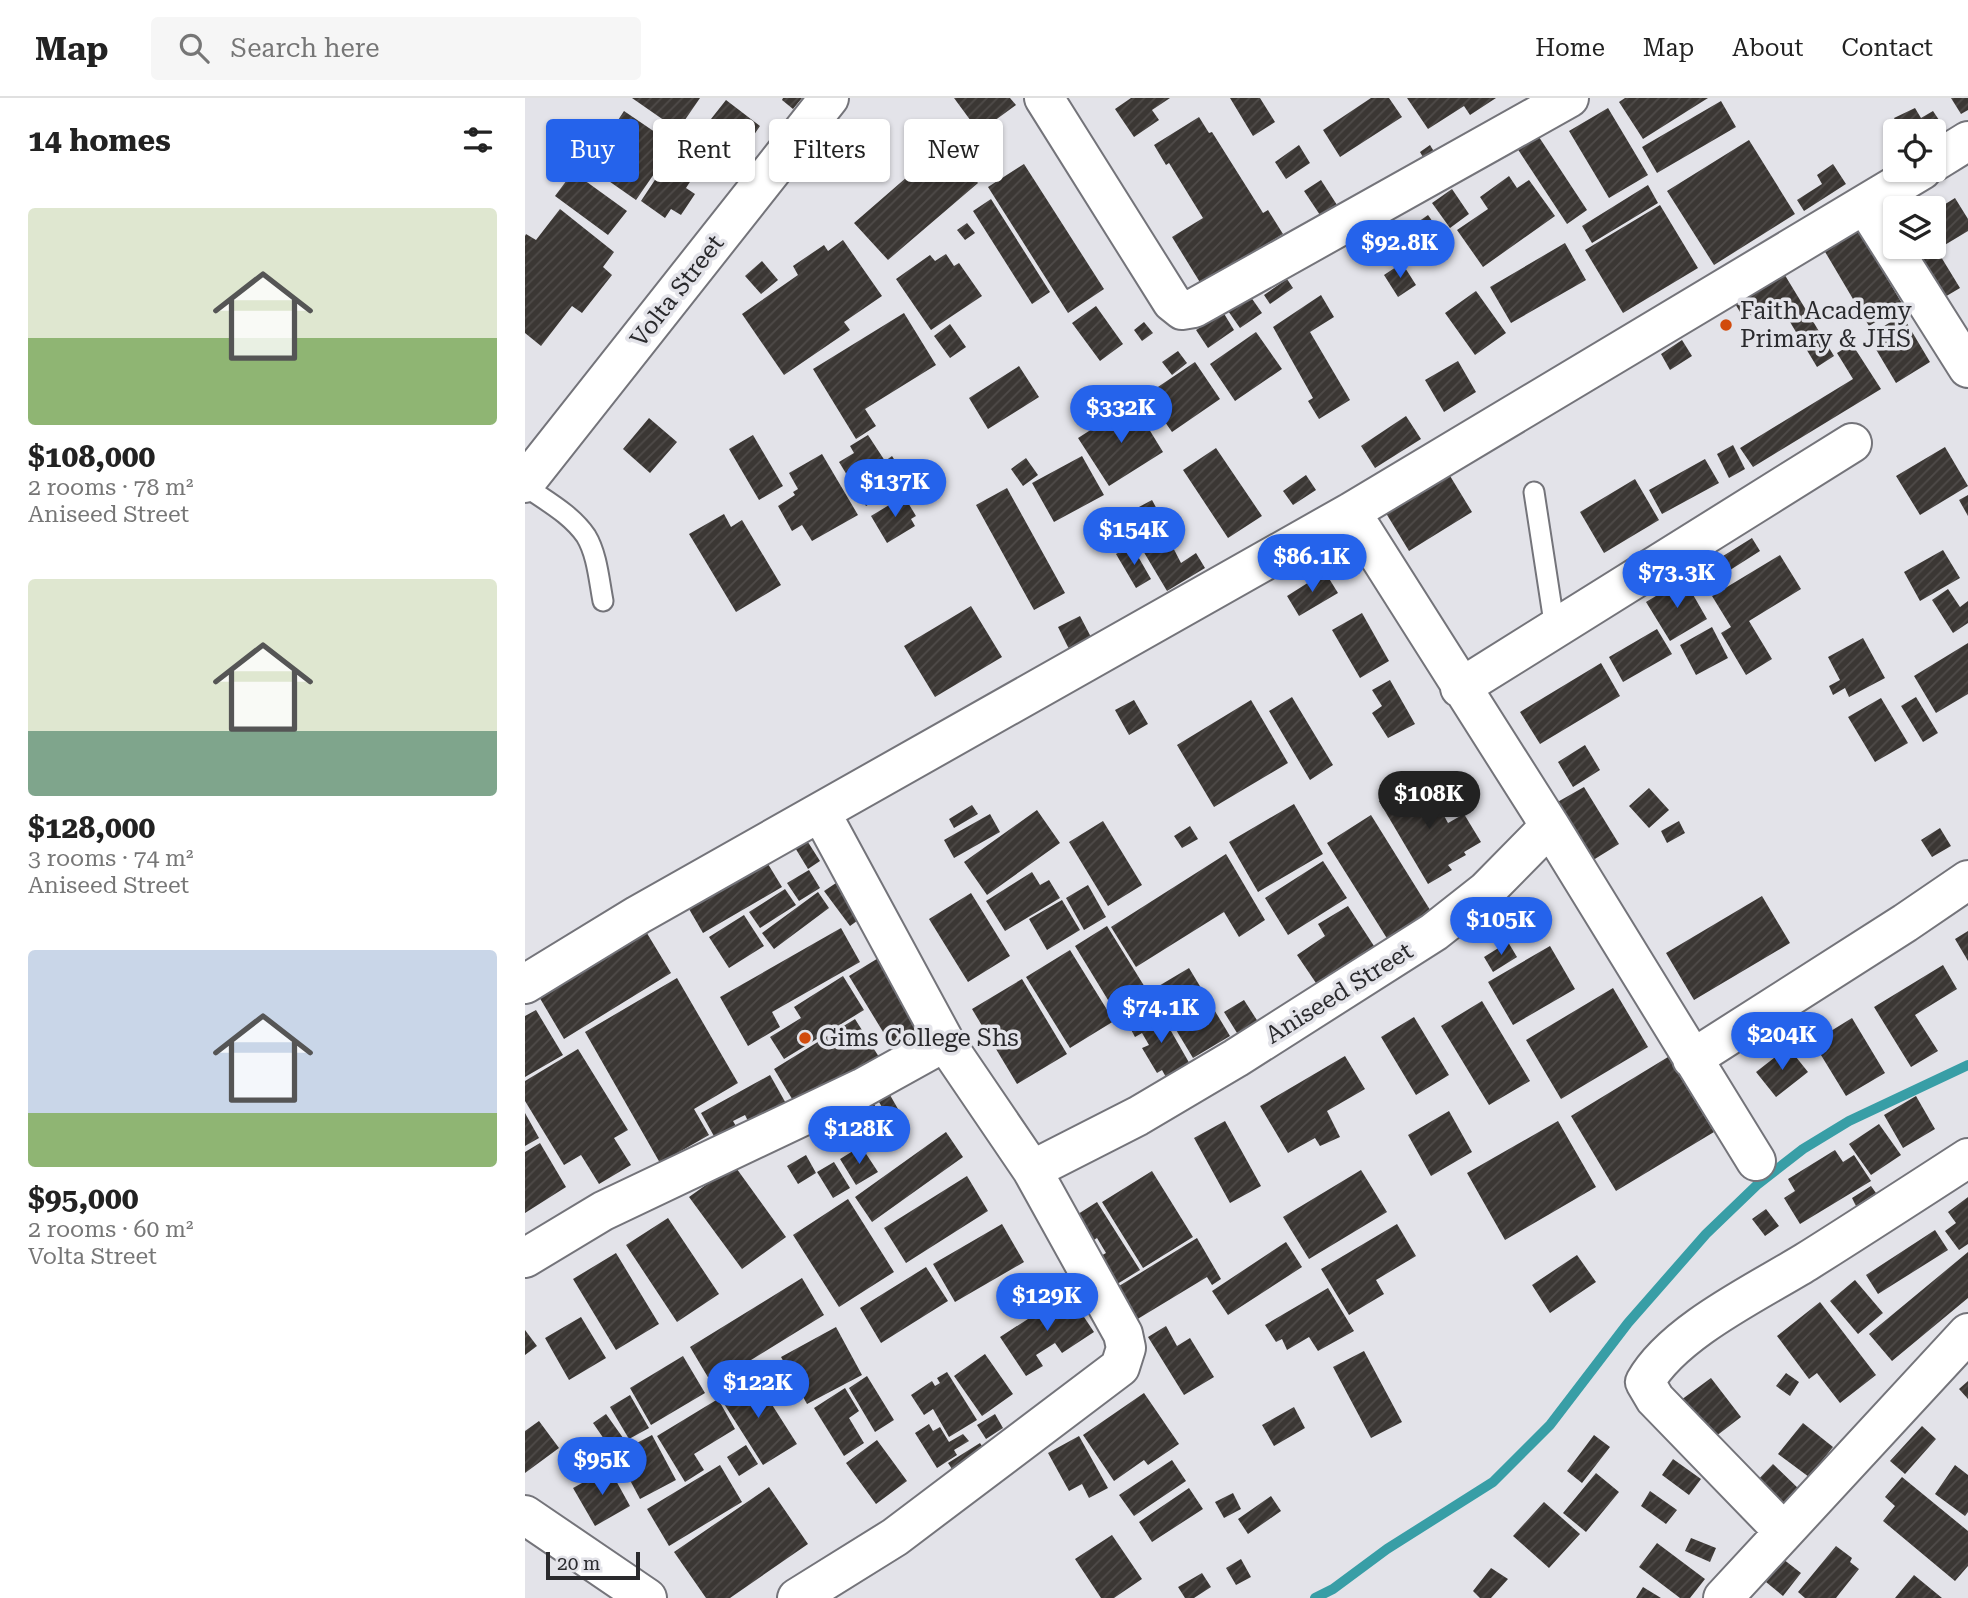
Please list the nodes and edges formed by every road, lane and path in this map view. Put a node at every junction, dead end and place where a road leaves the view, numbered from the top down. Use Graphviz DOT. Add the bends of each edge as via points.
graph roads {
  1 [pos="829,98"];
  2 [pos="1044,98"];
  3 [pos="1569,98"];
  4 [pos="1968,141"];
  5 [pos="1946,155"];
  6 [pos="1902,182"];
  7 [pos="1865,205"];
  8 [pos="1968,368"];
  9 [pos="1852,443"];
  10 [pos="525,485"];
  11 [pos="1534,492"];
  12 [pos="1351,512"];
  13 [pos="603,601"];
  14 [pos="1555,629"];
  15 [pos="1460,688"];
  16 [pos="821,813"];
  17 [pos="1550,826"];
  18 [pos="1968,880"];
  19 [pos="525,984"];
  20 [pos="945,1042"];
  21 [pos="1692,1059"];
  22 [pos="1968,1158"];
  23 [pos="1756,1161"];
  24 [pos="1032,1170"];
  25 [pos="525,1258"];
  26 [pos="1968,1333"];
  27 [pos="525,1515"];
  28 [pos="1784,1532"];
  29 [pos="647,1598"];
  30 [pos="797,1598"];
  31 [pos="1723,1598"];
  1 -- 10 [label="street, Volta Street"];
  2 -- 3 [label="street" via="1182,310 1206,302"];
  4 -- 5 [label="street"];
  6 -- 7 [label="street"];
  7 -- 8 [label="street"];
  7 -- 12 [label="street"];
  9 -- 14 [label="street"];
  10 -- 13 [label="lane" via="572,520 587,538"];
  11 -- 14 [label="lane"];
  12 -- 15 [label="street"];
  12 -- 16 [label="street"];
  14 -- 15 [label="street"];
  15 -- 17 [label="street"];
  16 -- 19 [label="street"];
  16 -- 20 [label="street"];
  17 -- 21 [label="street"];
  17 -- 24 [label="street, Aniseed Street" via="1486,891 1434,932 1137,1116"];
  18 -- 21 [label="street"];
  20 -- 24 [label="street"];
  20 -- 25 [label="street" via="862,1088 603,1211"];
  21 -- 23 [label="street"];
  22 -- 28 [label="street" via="1684,1337 1645,1382 1655,1399"];
  24 -- 30 [label="street" via="1123,1334 1126,1348 1120,1367 895,1537"];
  26 -- 28 [label="street"];
  27 -- 29 [label="street"];
  28 -- 31 [label="street"];
}
